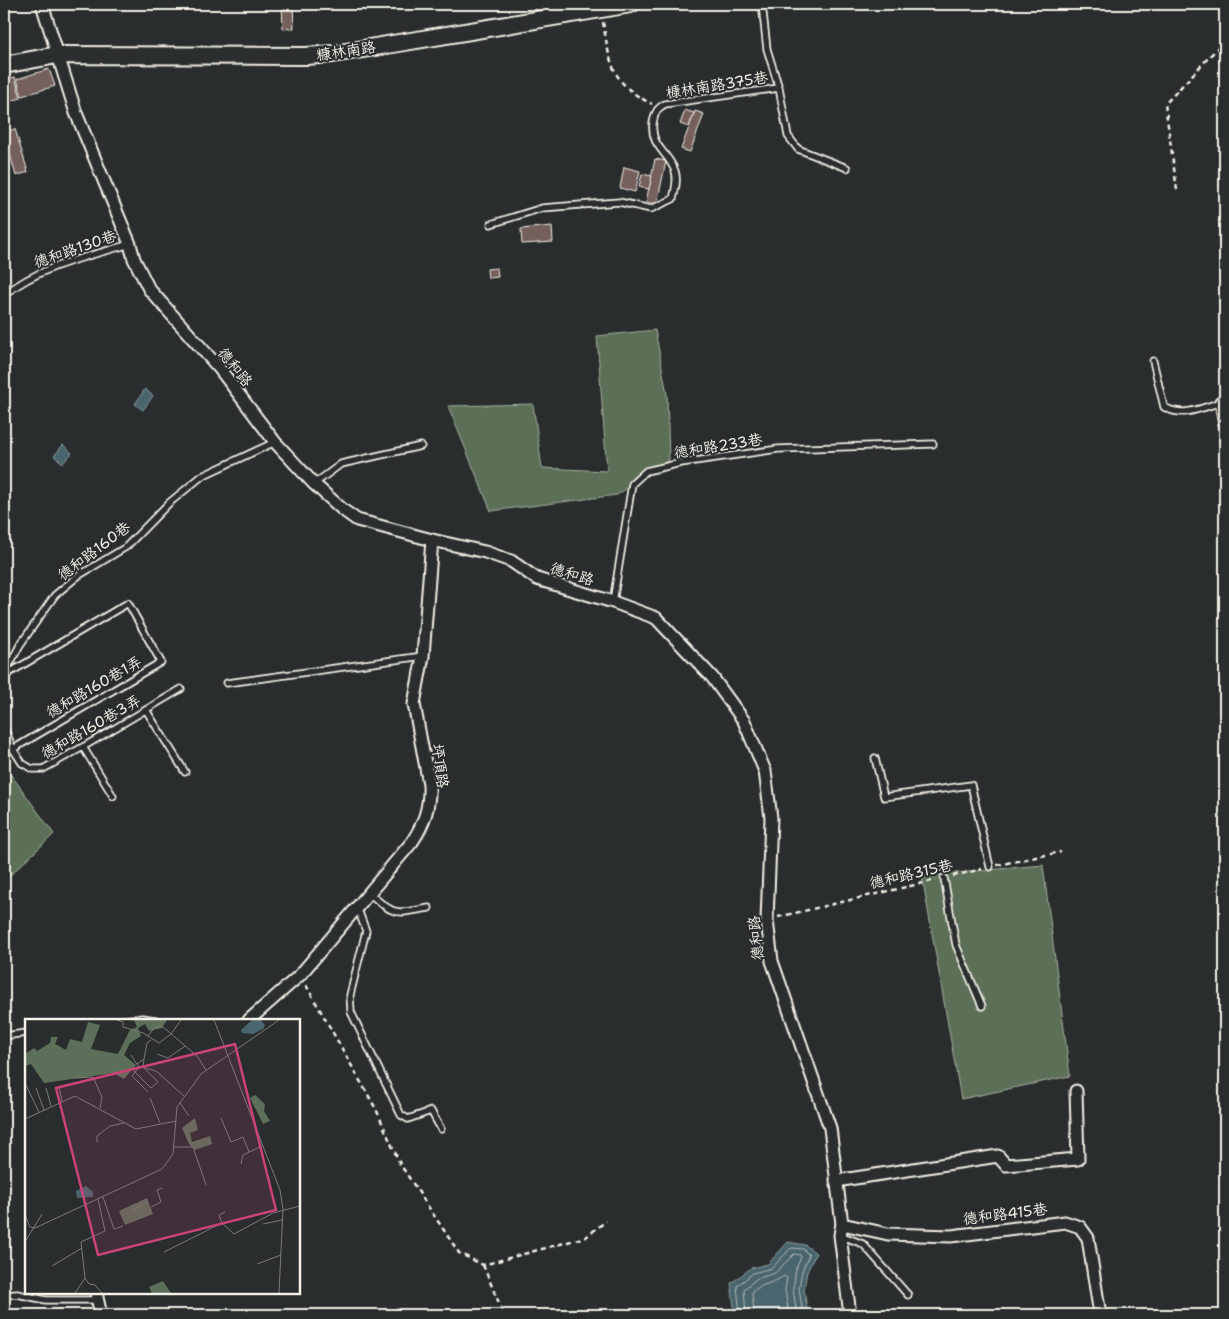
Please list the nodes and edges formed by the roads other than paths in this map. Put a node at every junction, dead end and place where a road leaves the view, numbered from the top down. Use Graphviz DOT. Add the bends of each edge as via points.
graph roads {
  1 [pos="42,4"];
  2 [pos="631,4"];
  3 [pos="762,4"];
  4 [pos="57,55"];
  5 [pos="4,65"];
  6 [pos="779,88"];
  7 [pos="847,168"];
  8 [pos="491,224"];
  9 [pos="130,244"];
  10 [pos="4,295"];
  11 [pos="1153,361"];
  12 [pos="1223,401"];
  13 [pos="1225,424"];
  14 [pos="275,442"];
  15 [pos="933,444"];
  16 [pos="421,446"];
  17 [pos="314,484"];
  18 [pos="432,540"];
  19 [pos="613,602"];
  20 [pos="423,656"];
  21 [pos="4,675"];
  22 [pos="227,683"];
  23 [pos="181,689"];
  24 [pos="146,710"];
  25 [pos="4,727"];
  26 [pos="83,747"];
  27 [pos="13,749"];
  28 [pos="875,758"];
  29 [pos="186,772"];
  30 [pos="113,796"];
  31 [pos="990,867"];
  32 [pos="944,878"];
  33 [pos="369,893"];
  34 [pos="356,907"];
  35 [pos="429,908"];
  36 [pos="982,1006"];
  37 [pos="133,1019"];
  38 [pos="149,1019"];
  39 [pos="250,1019"];
  40 [pos="25,1033"];
  41 [pos="4,1036"];
  42 [pos="1076,1091"];
  43 [pos="441,1129"];
  44 [pos="836,1181"];
  45 [pos="841,1230"];
  46 [pos="4,1295"];
  47 [pos="908,1295"];
  48 [pos="97,1296"];
  49 [pos="101,1315"];
  50 [pos="850,1315"];
  51 [pos="1100,1315"];
  1 -- 4 [label="street, 德和路"];
  2 -- 4 [label="street, 糠林南路" via="334,54"];
  3 -- 6 [label="lane, 槺林南路375巷" via="767,49"];
  4 -- 5 [label="street, 糠林南路"];
  4 -- 9 [label="street, 德和路" via="76,113"];
  6 -- 7 [label="lane, 槺林南路375巷" via="788,136 798,149"];
  6 -- 8 [label="lane, 槺林南路375巷" via="665,104 659,108 652,129 654,141 675,172 673,199 650,209 619,202 542,208"];
  9 -- 10 [label="lane, 德和路130巷" via="58,265 20,282"];
  9 -- 14 [label="street, 德和路" via="134,260 149,289 218,368"];
  11 -- 12 [label="lane" via="1164,407 1184,413"];
  12 -- 13 [label="street"];
  14 -- 17 [label="street, 德和路"];
  14 -- 21 [label="lane, 德和路160巷" via="202,476 126,547 78,576 55,596 20,645"];
  15 -- 19 [label="lane, 德和路233巷" via="778,449 646,471 632,484"];
  16 -- 17 [label="lane" via="341,464"];
  17 -- 18 [label="street, 德和路" via="356,520"];
  18 -- 19 [label="street, 德和路" via="485,552 511,562 537,579"];
  18 -- 20 [label="street, 坪頂路"];
  19 -- 44 [label="street, 德和路" via="656,618 712,677 744,721 765,771 771,818 767,920 772,961 830,1128"];
  20 -- 22 [label="lane"];
  20 -- 33 [label="street, 坪頂路" via="414,704 429,784 428,809 412,842"];
  21 -- 27 [label="lane, 德和路160巷1弄" via="128,603 161,662"];
  23 -- 24 [label="lane, 德和路160巷3弄"];
  24 -- 26 [label="lane, 德和路160巷3弄"];
  24 -- 29 [label="lane"];
  25 -- 27 [label="lane, 德和路160巷3弄"];
  26 -- 27 [label="lane, 德和路160巷3弄" via="43,769 32,769 22,763"];
  26 -- 30 [label="lane"];
  28 -- 31 [label="lane" via="884,797 971,785"];
  32 -- 36 [label="lane" via="956,945"];
  33 -- 34 [label="street, 坪頂路"];
  33 -- 35 [label="lane" via="386,908 398,913"];
  34 -- 39 [label="street, 坪頂路" via="300,975"];
  34 -- 43 [label="lane" via="366,931 350,995 352,1012 401,1115 408,1119 431,1111"];
  37 -- 38 [label="lane"];
  40 -- 41 [label="lane"];
  42 -- 44 [label="street" via="1078,1159 1006,1165 998,1156"];
  44 -- 45 [label="street, 德和路"];
  45 -- 47 [label="lane" via="863,1244"];
  45 -- 50 [label="street, 德和路"];
  45 -- 51 [label="street, 德和路415巷" via="951,1236 1065,1222 1080,1227 1088,1238"];
  46 -- 48 [label="lane" via="17,1294 46,1300"];
  48 -- 49 [label="street"];
}
